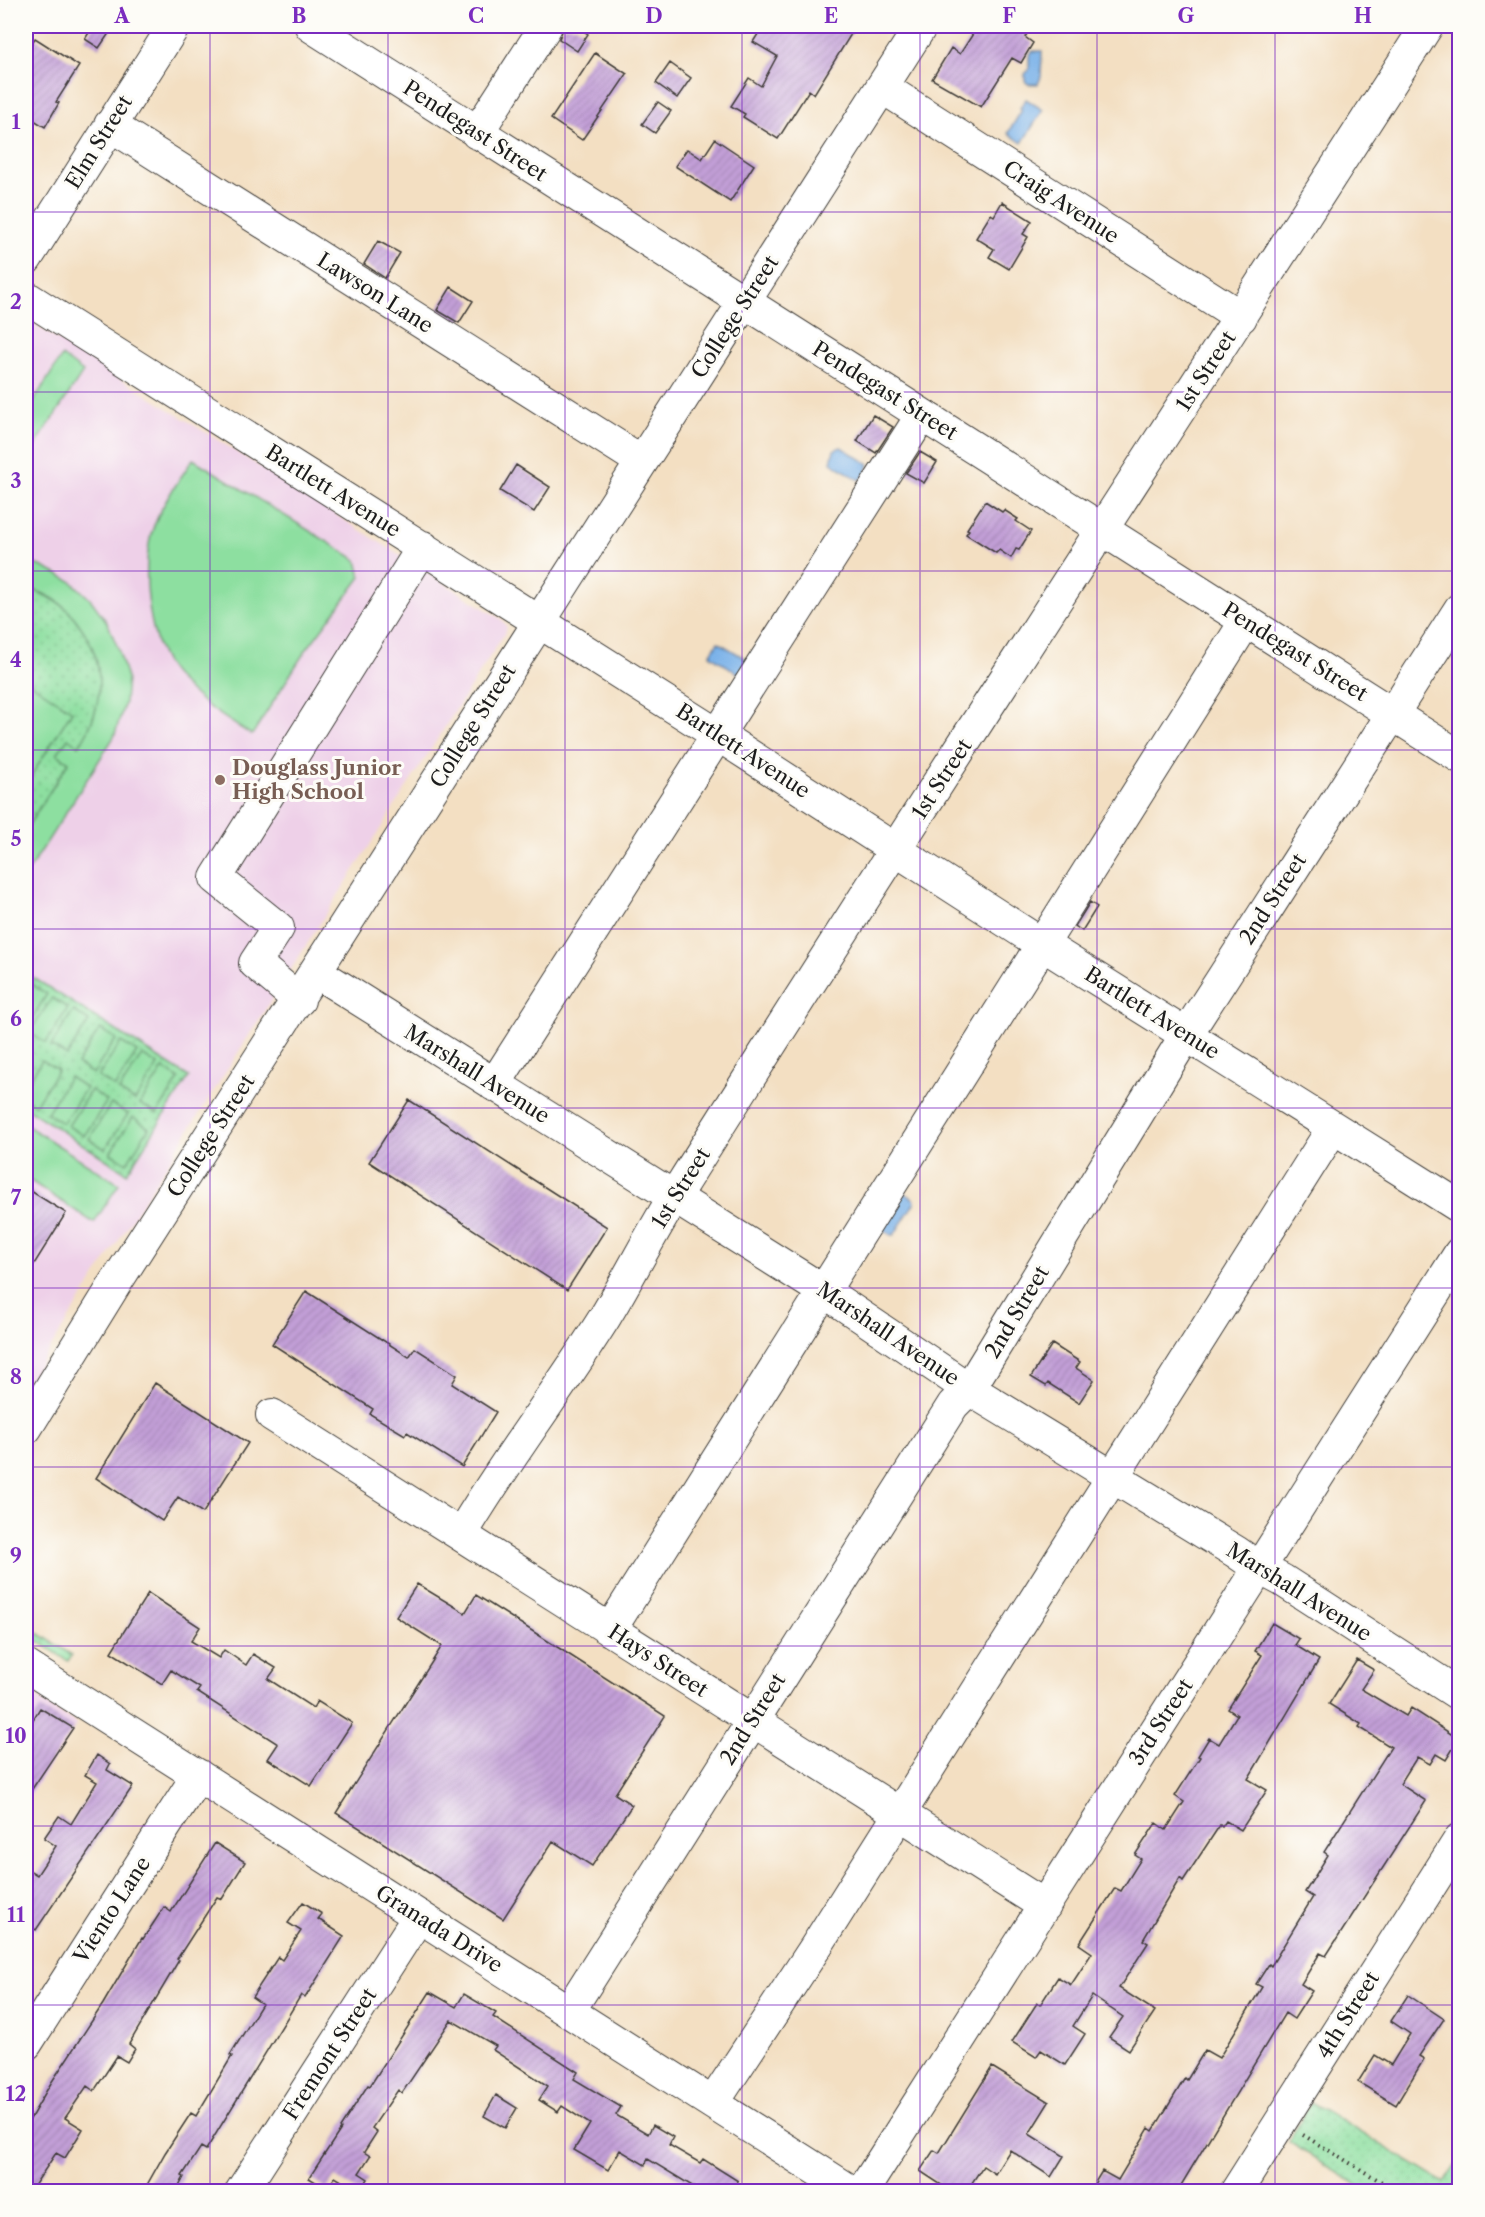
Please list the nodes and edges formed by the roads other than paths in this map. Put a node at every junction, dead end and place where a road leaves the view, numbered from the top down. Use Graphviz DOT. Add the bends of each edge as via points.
graph roads {
  1 [pos="174,26"];
  2 [pos="311,26"];
  3 [pos="546,26"];
  4 [pos="921,26"];
  5 [pos="1427,26"];
  6 [pos="882,87"];
  7 [pos="110,125"];
  8 [pos="477,133"];
  9 [pos="26,259"];
  10 [pos="26,297"];
  11 [pos="745,302"];
  12 [pos="1241,317"];
  13 [pos="922,415"];
  14 [pos="641,461"];
  15 [pos="1101,529"];
  16 [pos="423,547"];
  17 [pos="1460,609"];
  18 [pos="1246,621"];
  19 [pos="539,622"];
  20 [pos="1392,714"];
  21 [pos="718,735"];
  22 [pos="1460,757"];
  23 [pos="897,850"];
  24 [pos="1043,945"];
  25 [pos="316,972"];
  26 [pos="299,1000"];
  27 [pos="1186,1035"];
  28 [pos="494,1085"];
  29 [pos="1333,1128"];
  30 [pos="674,1197"];
  31 [pos="1460,1207"];
  32 [pos="1460,1253"];
  33 [pos="822,1290"];
  34 [pos="969,1389"];
  35 [pos="272,1415"];
  36 [pos="26,1428"];
  37 [pos="1113,1478"];
  38 [pos="461,1535"];
  39 [pos="1259,1568"];
  40 [pos="610,1630"];
  41 [pos="26,1668"];
  42 [pos="1460,1695"];
  43 [pos="751,1721"];
  44 [pos="198,1775"];
  45 [pos="899,1814"];
  46 [pos="1460,1839"];
  47 [pos="1045,1906"];
  48 [pos="419,1916"];
  49 [pos="569,2011"];
  50 [pos="26,2044"];
  51 [pos="713,2103"];
  52 [pos="241,2192"];
  53 [pos="852,2192"];
  54 [pos="862,2192"];
  55 [pos="1236,2192"];
  1 -- 7 [label="street, Elm Street"];
  2 -- 8 [label="street, Pendegast Street"];
  3 -- 8 [label="street"];
  4 -- 6 [label="street, College Street"];
  5 -- 12 [label="street, 1st Street"];
  6 -- 11 [label="street, College Street"];
  6 -- 12 [label="street, Craig Avenue"];
  7 -- 9 [label="street, Elm Street"];
  7 -- 14 [label="street, Lawson Lane"];
  8 -- 11 [label="street, Pendegast Street"];
  10 -- 16 [label="street, Bartlett Avenue"];
  11 -- 13 [label="street, Pendegast Street"];
  11 -- 14 [label="street, College Street"];
  12 -- 15 [label="street, 1st Street"];
  13 -- 15 [label="street, Pendegast Street"];
  13 -- 21 [label="street"];
  14 -- 19 [label="street, College Street"];
  15 -- 18 [label="street, Pendegast Street"];
  15 -- 23 [label="street, 1st Street"];
  16 -- 19 [label="street, Bartlett Avenue"];
  16 -- 26 [label="street" via="216,878 278,928 255,963"];
  17 -- 20 [label="street, 2nd Street"];
  18 -- 20 [label="street, Pendegast Street"];
  18 -- 24 [label="street"];
  19 -- 21 [label="street, Bartlett Avenue"];
  19 -- 25 [label="street, College Street"];
  20 -- 22 [label="street, Pendegast Street"];
  20 -- 27 [label="street, 2nd Street"];
  21 -- 23 [label="street, Bartlett Avenue"];
  21 -- 28 [label="street"];
  23 -- 24 [label="street, Bartlett Avenue"];
  23 -- 30 [label="street, 1st Street"];
  24 -- 27 [label="street, Bartlett Avenue"];
  24 -- 33 [label="street"];
  25 -- 26 [label="street, College Street"];
  25 -- 28 [label="street, Marshall Avenue"];
  26 -- 36 [label="street, College Street"];
  27 -- 29 [label="street, Bartlett Avenue"];
  27 -- 34 [label="street, 2nd Street"];
  28 -- 30 [label="street, Marshall Avenue"];
  29 -- 31 [label="street, Bartlett Avenue"];
  29 -- 37 [label="street"];
  30 -- 33 [label="street, Marshall Avenue"];
  30 -- 38 [label="street, 1st Street" via="604,1317"];
  32 -- 39 [label="street, 3rd Street"];
  33 -- 34 [label="street, Marshall Avenue"];
  33 -- 40 [label="street"];
  34 -- 37 [label="street, Marshall Avenue"];
  34 -- 43 [label="street, 2nd Street" via="953,1405"];
  35 -- 38 [label="street, Hays Street"];
  37 -- 39 [label="street, Marshall Avenue"];
  37 -- 45 [label="street"];
  38 -- 40 [label="street, Hays Street"];
  39 -- 42 [label="street, Marshall Avenue"];
  39 -- 47 [label="street, 3rd Street"];
  40 -- 43 [label="street, Hays Street"];
  41 -- 44 [label="street, Granada Drive"];
  43 -- 45 [label="street, Hays Street"];
  43 -- 49 [label="street, 2nd Street"];
  44 -- 48 [label="street, Granada Drive"];
  44 -- 50 [label="street, Viento Lane"];
  45 -- 47 [label="street, Hays Street"];
  45 -- 51 [label="street"];
  46 -- 55 [label="street, 4th Street"];
  47 -- 54 [label="street, 3rd Street"];
  48 -- 49 [label="street, Granada Drive"];
  48 -- 52 [label="street, Fremont Street"];
  49 -- 51 [label="street, Granada Drive"];
  51 -- 53 [label="street, Granada Drive"];
}
